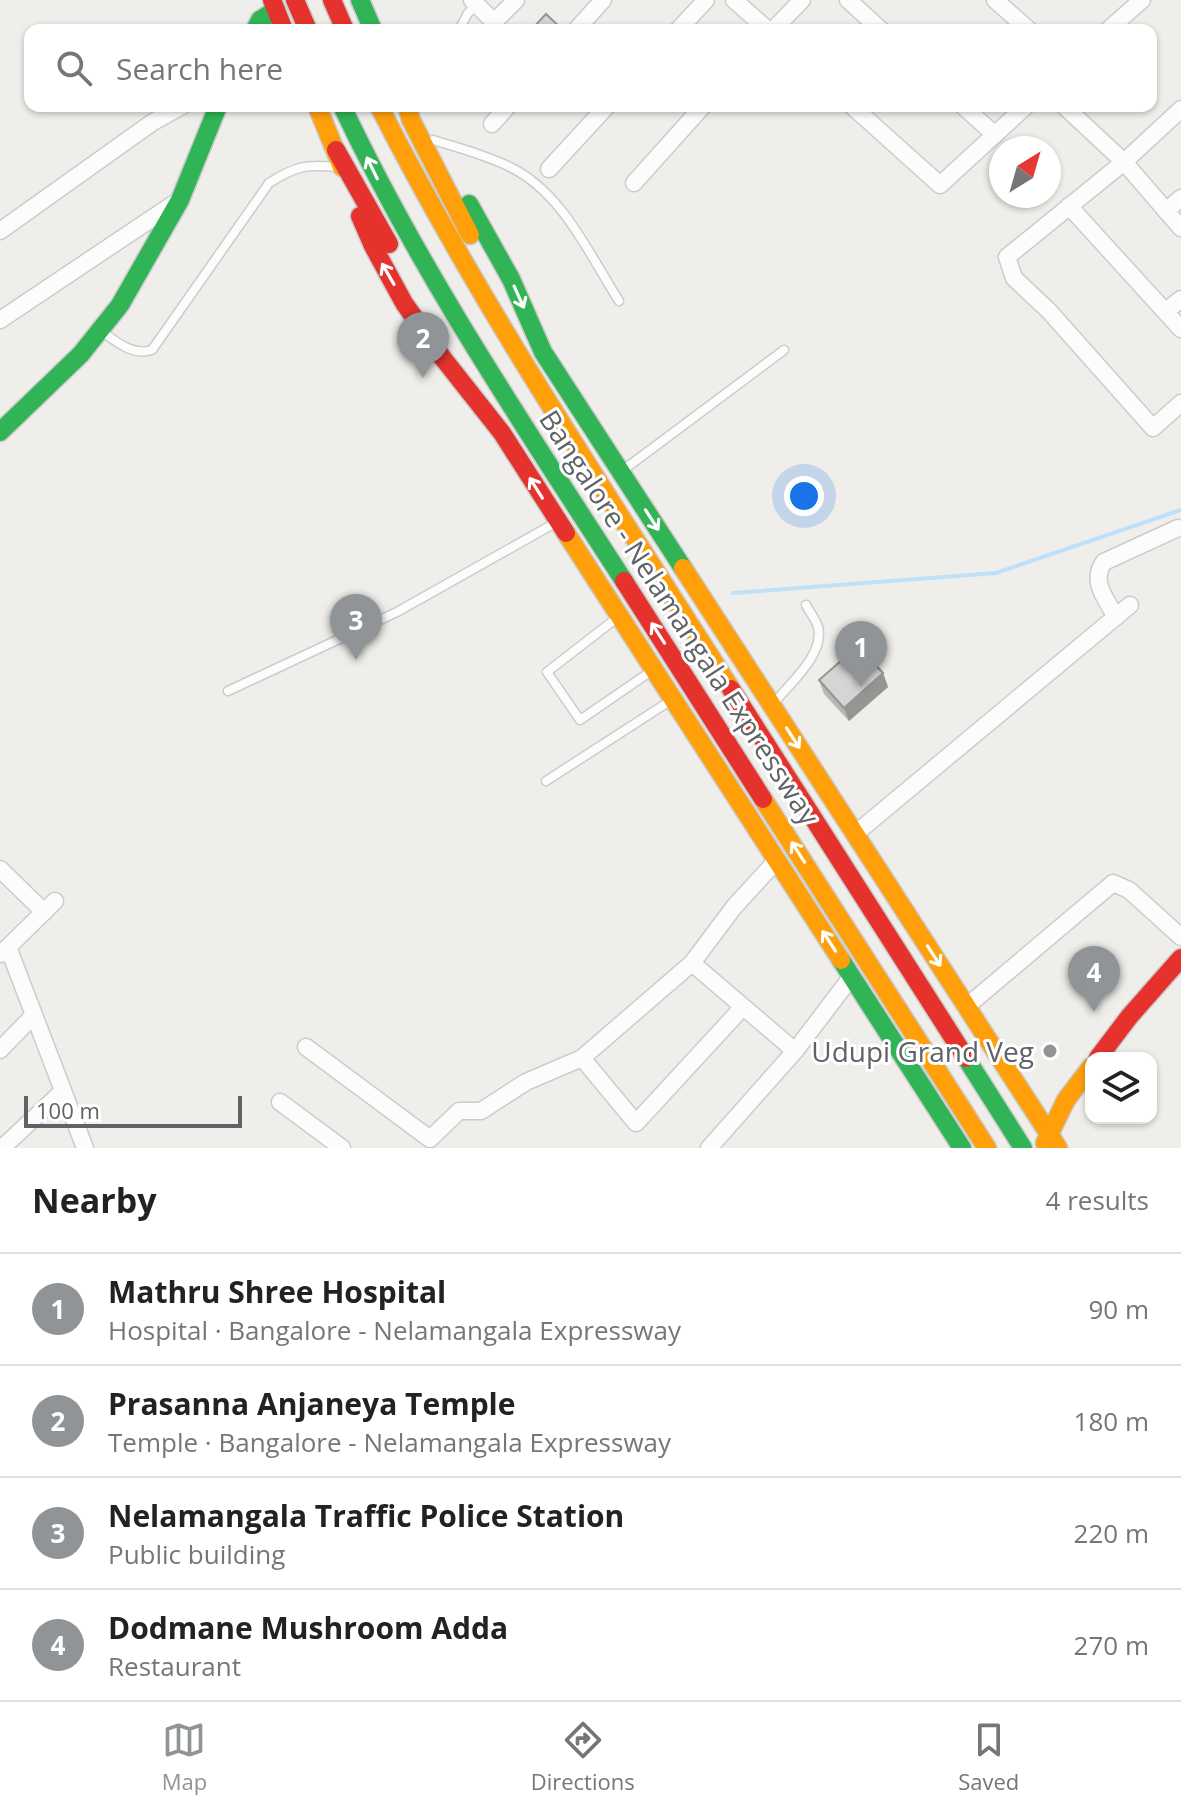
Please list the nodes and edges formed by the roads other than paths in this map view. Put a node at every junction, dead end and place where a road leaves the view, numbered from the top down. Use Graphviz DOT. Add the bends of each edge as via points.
graph roads {
  1 [pos="295,0"];
  2 [pos="332,0"];
  3 [pos="360,0"];
  4 [pos="516,0"];
  5 [pos="603,0"];
  6 [pos="706,0"];
  7 [pos="734,0"];
  8 [pos="802,0"];
  9 [pos="848,0"];
  10 [pos="995,0"];
  11 [pos="1142,0"];
  12 [pos="474,3"];
  13 [pos="274,5"];
  14 [pos="258,24"];
  15 [pos="282,24"];
  16 [pos="305,24"];
  17 [pos="342,24"];
  18 [pos="370,24"];
  19 [pos="462,24"];
  20 [pos="581,24"];
  21 [pos="684,24"];
  22 [pos="763,24"];
  23 [pos="776,24"];
  24 [pos="874,24"];
  25 [pos="1022,24"];
  26 [pos="1115,24"];
  27 [pos="1181,109"];
  28 [pos="171,112"];
  29 [pos="216,112"];
  30 [pos="319,112"];
  31 [pos="345,112"];
  32 [pos="382,112"];
  33 [pos="413,112"];
  34 [pos="417,112"];
  35 [pos="503,112"];
  36 [pos="601,112"];
  37 [pos="698,112"];
  38 [pos="859,112"];
  39 [pos="970,112"];
  40 [pos="1020,112"];
  41 [pos="1070,112"];
  42 [pos="492,124"];
  43 [pos="995,135"];
  44 [pos="433,140"];
  45 [pos="339,159"];
  46 [pos="1124,162"];
  47 [pos="549,169"];
  48 [pos="634,183"];
  49 [pos="1181,198"];
  50 [pos="180,200"];
  51 [pos="1069,206"];
  52 [pos="1166,211"];
  53 [pos="1181,228"];
  54 [pos="0,231"];
  55 [pos="1181,299"];
  56 [pos="619,301"];
  57 [pos="1166,311"];
  58 [pos="0,320"];
  59 [pos="1181,329"];
  60 [pos="100,331"];
  61 [pos="784,350"];
  62 [pos="516,351"];
  63 [pos="1181,403"];
  64 [pos="525,428"];
  65 [pos="0,432"];
  66 [pos="621,472"];
  67 [pos="557,522"];
  68 [pos="1178,528"];
  69 [pos="806,605"];
  70 [pos="1130,605"];
  71 [pos="619,616"];
  72 [pos="1116,617"];
  73 [pos="654,669"];
  74 [pos="228,691"];
  75 [pos="674,698"];
  76 [pos="772,705"];
  77 [pos="546,781"];
  78 [pos="855,834"];
  79 [pos="777,860"];
  80 [pos="0,869"];
  81 [pos="1181,937"];
  82 [pos="4,952"];
  83 [pos="1181,958"];
  84 [pos="692,963"];
  85 [pos="852,976"];
  86 [pos="966,1007"];
  87 [pos="742,1008"];
  88 [pos="33,1016"];
  89 [pos="306,1047"];
  90 [pos="0,1050"];
  91 [pos="795,1051"];
  92 [pos="1103,1052"];
  93 [pos="582,1058"];
  94 [pos="1085,1075"];
  95 [pos="63,1091"];
  96 [pos="280,1102"];
  97 [pos="1050,1143"];
  98 [pos="427,1144"];
  99 [pos="2,1148"];
  100 [pos="85,1148"];
  101 [pos="342,1148"];
  102 [pos="709,1148"];
  103 [pos="962,1148"];
  104 [pos="987,1148"];
  105 [pos="1023,1148"];
  1 -- 16 [label="main road"];
  2 -- 17 [label="main road"];
  3 -- 18 [label="main road"];
  4 -- 12 [label="street" via="494,22"];
  5 -- 20 [label="street"];
  6 -- 21 [label="street"];
  7 -- 22 [label="street"];
  8 -- 23 [label="street"];
  9 -- 24 [label="street"];
  10 -- 25 [label="street"];
  11 -- 26 [label="street"];
  12 -- 19 [label="lane"];
  13 -- 14 [label="main road"];
  13 -- 15 [label="main road"];
  27 -- 46 [label="street"];
  28 -- 54 [label="street"];
  29 -- 50 [label="main road"];
  30 -- 45 [label="main road"];
  64 -- 31 [label="main road, Bangalore - Nelamangala Expressway, one-way" via="416,251"];
  32 -- 62 [label="main road, Bangalore - Nelamangala Expressway" via="426,199"];
  33 -- 62 [label="main road" via="411,120 495,282"];
  34 -- 44 [label="main road"];
  35 -- 42 [label="street"];
  36 -- 47 [label="street"];
  37 -- 48 [label="street"];
  38 -- 43 [label="street" via="940,185"];
  39 -- 43 [label="street"];
  40 -- 43 [label="street"];
  41 -- 46 [label="street"];
  44 -- 56 [label="lane" via="513,168 546,192"];
  44 -- 66 [label="main road, one-way" via="511,279 543,352"];
  45 -- 60 [label="lane" via="294,168 269,183 152,350 128,349"];
  45 -- 64 [label="main road" via="443,335"];
  67 -- 45 [label="main road, one-way" via="502,433 413,317 364,228"];
  46 -- 51 [label="street"];
  46 -- 52 [label="street"];
  49 -- 52 [label="street"];
  50 -- 58 [label="street"];
  50 -- 60 [label="main road"];
  51 -- 57 [label="street"];
  51 -- 63 [label="street" via="1007,257 1014,278 1153,428"];
  52 -- 53 [label="street"];
  55 -- 57 [label="street"];
  57 -- 59 [label="street"];
  60 -- 65 [label="main road"];
  61 -- 66 [label="lane"];
  62 -- 105 [label="main road, Bangalore - Nelamangala Expressway"];
  104 -- 64 [label="main road, Bangalore - Nelamangala Expressway, one-way"];
  66 -- 76 [label="main road, one-way"];
  67 -- 71 [label="main road"];
  67 -- 74 [label="lane" via="397,612"];
  68 -- 72 [label="street" via="1104,562 1097,571"];
  69 -- 76 [label="lane" via="819,640 812,657"];
  70 -- 72 [label="street"];
  71 -- 73 [label="main road"];
  71 -- 73 [label="lane" via="547,672 580,720"];
  72 -- 78 [label="street"];
  73 -- 75 [label="main road"];
  75 -- 77 [label="lane"];
  75 -- 79 [label="main road"];
  76 -- 78 [label="main road, one-way"];
  78 -- 86 [label="main road, one-way"];
  79 -- 84 [label="street"];
  85 -- 79 [label="main road, one-way"];
  80 -- 82 [label="street" via="50,907"];
  81 -- 86 [label="street" via="1129,890 1113,883"];
  82 -- 88 [label="street"];
  83 -- 92 [label="main road"];
  84 -- 87 [label="street"];
  84 -- 93 [label="street"];
  85 -- 91 [label="street"];
  85 -- 103 [label="main road"];
  86 -- 97 [label="main road"];
  87 -- 91 [label="street"];
  87 -- 93 [label="street" via="636,1123"];
  88 -- 90 [label="street"];
  88 -- 95 [label="street"];
  89 -- 98 [label="street"];
  91 -- 102 [label="street"];
  93 -- 98 [label="street" via="526,1082 481,1111 459,1111"];
  94 -- 97 [label="main road" via="1066,1100"];
  95 -- 99 [label="street"];
  95 -- 100 [label="street"];
  96 -- 101 [label="street"];
}
